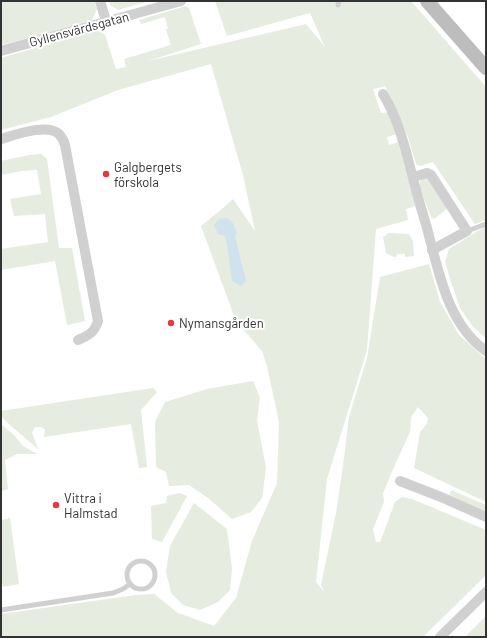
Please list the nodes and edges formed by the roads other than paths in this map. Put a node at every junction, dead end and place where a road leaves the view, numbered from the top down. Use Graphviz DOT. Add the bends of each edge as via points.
graph roads {
  1 [pos="100,1"];
  2 [pos="181,1"];
  3 [pos="427,1"];
  4 [pos="106,21"];
  5 [pos="1,51"];
  6 [pos="486,68"];
  7 [pos="383,94"];
  8 [pos="1,139"];
  9 [pos="413,177"];
  10 [pos="486,224"];
  11 [pos="467,231"];
  12 [pos="432,250"];
  13 [pos="78,340"];
  14 [pos="486,351"];
  15 [pos="400,481"];
  16 [pos="486,517"];
  17 [pos="130,584"];
  18 [pos="486,592"];
  19 [pos="1,610"];
  20 [pos="440,637"];
  1 -- 4 [label="street"];
  2 -- 4 [label="street, Gyllensvärdsgatan"];
  3 -- 6 [label="street"];
  4 -- 5 [label="street, Gyllensvärdsgatan"];
  7 -- 9 [label="street" via="403,137"];
  8 -- 13 [label="street" via="47,129 58,133 63,140 98,321 96,329"];
  9 -- 11 [label="street" via="427,173 431,175"];
  9 -- 12 [label="street"];
  10 -- 11 [label="lane"];
  11 -- 12 [label="street"];
  12 -- 14 [label="street" via="448,302 456,317 471,339"];
  15 -- 16 [label="street"];
  17 -- 17 [label="lane" via="138,589 148,588 156,576 153,567 141,561 133,564 127,576"];
  17 -- 19 [label="lane" via="113,593"];
  18 -- 20 [label="street"];
}
